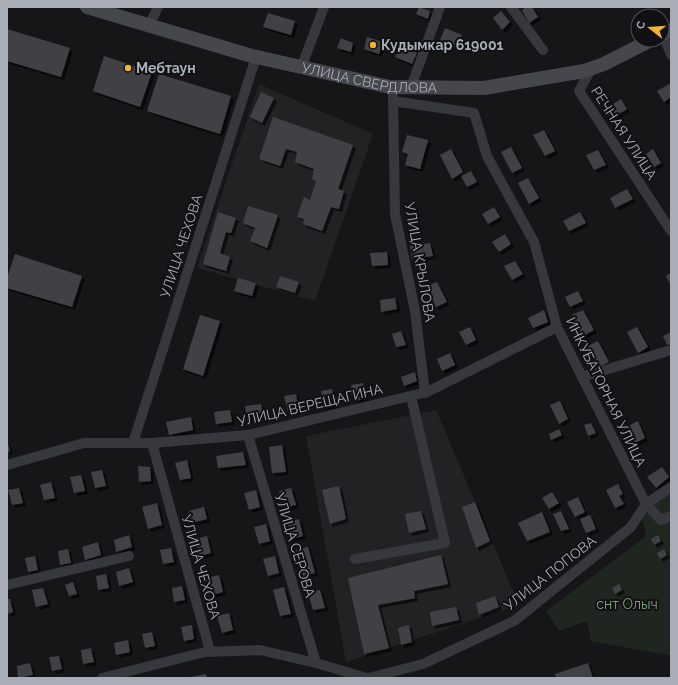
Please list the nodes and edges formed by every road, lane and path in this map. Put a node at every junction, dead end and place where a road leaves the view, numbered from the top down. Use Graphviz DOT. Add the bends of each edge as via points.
graph roads {
  1 [pos="87,7"];
  2 [pos="158,7"];
  3 [pos="324,7"];
  4 [pos="440,7"];
  5 [pos="511,7"];
  6 [pos="148,25"];
  7 [pos="635,48"];
  8 [pos="543,50"];
  9 [pos="256,57"];
  10 [pos="301,68"];
  11 [pos="591,69"];
  12 [pos="411,87"];
  13 [pos="393,94"];
  14 [pos="671,230"];
  15 [pos="557,327"];
  16 [pos="671,350"];
  17 [pos="582,377"];
  18 [pos="425,393"];
  19 [pos="411,396"];
  20 [pos="248,435"];
  21 [pos="133,443"];
  22 [pos="152,444"];
  23 [pos="7,465"];
  24 [pos="671,487"];
  25 [pos="646,504"];
  26 [pos="671,516"];
  27 [pos="129,556"];
  28 [pos="356,559"];
  29 [pos="7,585"];
  30 [pos="210,652"];
  31 [pos="316,663"];
  32 [pos="102,678"];
  33 [pos="367,678"];
  1 -- 6 [label="main road, УЛИЦА СВЕРДЛОВА"];
  2 -- 6 [label="street"];
  3 -- 10 [label="street"];
  4 -- 12 [label="street"];
  5 -- 8 [label="street"];
  6 -- 9 [label="main road, УЛИЦА СВЕРДЛОВА"];
  7 -- 11 [label="main road, УЛИЦА СВЕРДЛОВА"];
  9 -- 10 [label="main road, УЛИЦА СВЕРДЛОВА"];
  9 -- 21 [label="street, УЛИЦА ЧЕХОВА"];
  10 -- 13 [label="main road, УЛИЦА СВЕРДЛОВА"];
  11 -- 12 [label="main road, УЛИЦА СВЕРДЛОВА" via="484,88"];
  11 -- 14 [label="street, РЕЧНАЯ УЛИЦА" via="579,91"];
  12 -- 13 [label="main road, УЛИЦА СВЕРДЛОВА"];
  13 -- 15 [label="street, ИНКУБАТОРНАЯ УЛИЦА" via="474,113 487,156 534,242"];
  13 -- 18 [label="street, УЛИЦА КРЫЛОВА" via="395,214 415,311"];
  15 -- 17 [label="street, ИНКУБАТОРНАЯ УЛИЦА"];
  15 -- 18 [label="street, УЛИЦА ВЕРЕЩАГИНА"];
  16 -- 17 [label="street"];
  17 -- 25 [label="street, ИНКУБАТОРНАЯ УЛИЦА"];
  18 -- 19 [label="street, УЛИЦА ВЕРЕЩАГИНА"];
  19 -- 20 [label="street, УЛИЦА ВЕРЕЩАГИНА"];
  19 -- 28 [label="street" via="445,543"];
  20 -- 22 [label="street, УЛИЦА ВЕРЕЩАГИНА"];
  20 -- 31 [label="street, УЛИЦА СЕРОВА"];
  21 -- 22 [label="street, УЛИЦА ВЕРЕЩАГИНА"];
  21 -- 23 [label="street, УЛИЦА ВЕРЕЩАГИНА" via="84,443"];
  22 -- 30 [label="street, УЛИЦА ЧЕХОВА"];
  24 -- 25 [label="street"];
  25 -- 26 [label="street, ИНКУБАТОРНАЯ УЛИЦА" via="661,520"];
  25 -- 33 [label="street, УЛИЦА ПОПОВА" via="631,527 514,621 423,664"];
  27 -- 29 [label="street"];
  30 -- 31 [label="street, УЛИЦА ПОПОВА" via="260,650"];
  30 -- 32 [label="street, УЛИЦА ПОПОВА"];
  31 -- 33 [label="street, УЛИЦА ПОПОВА"];
}
